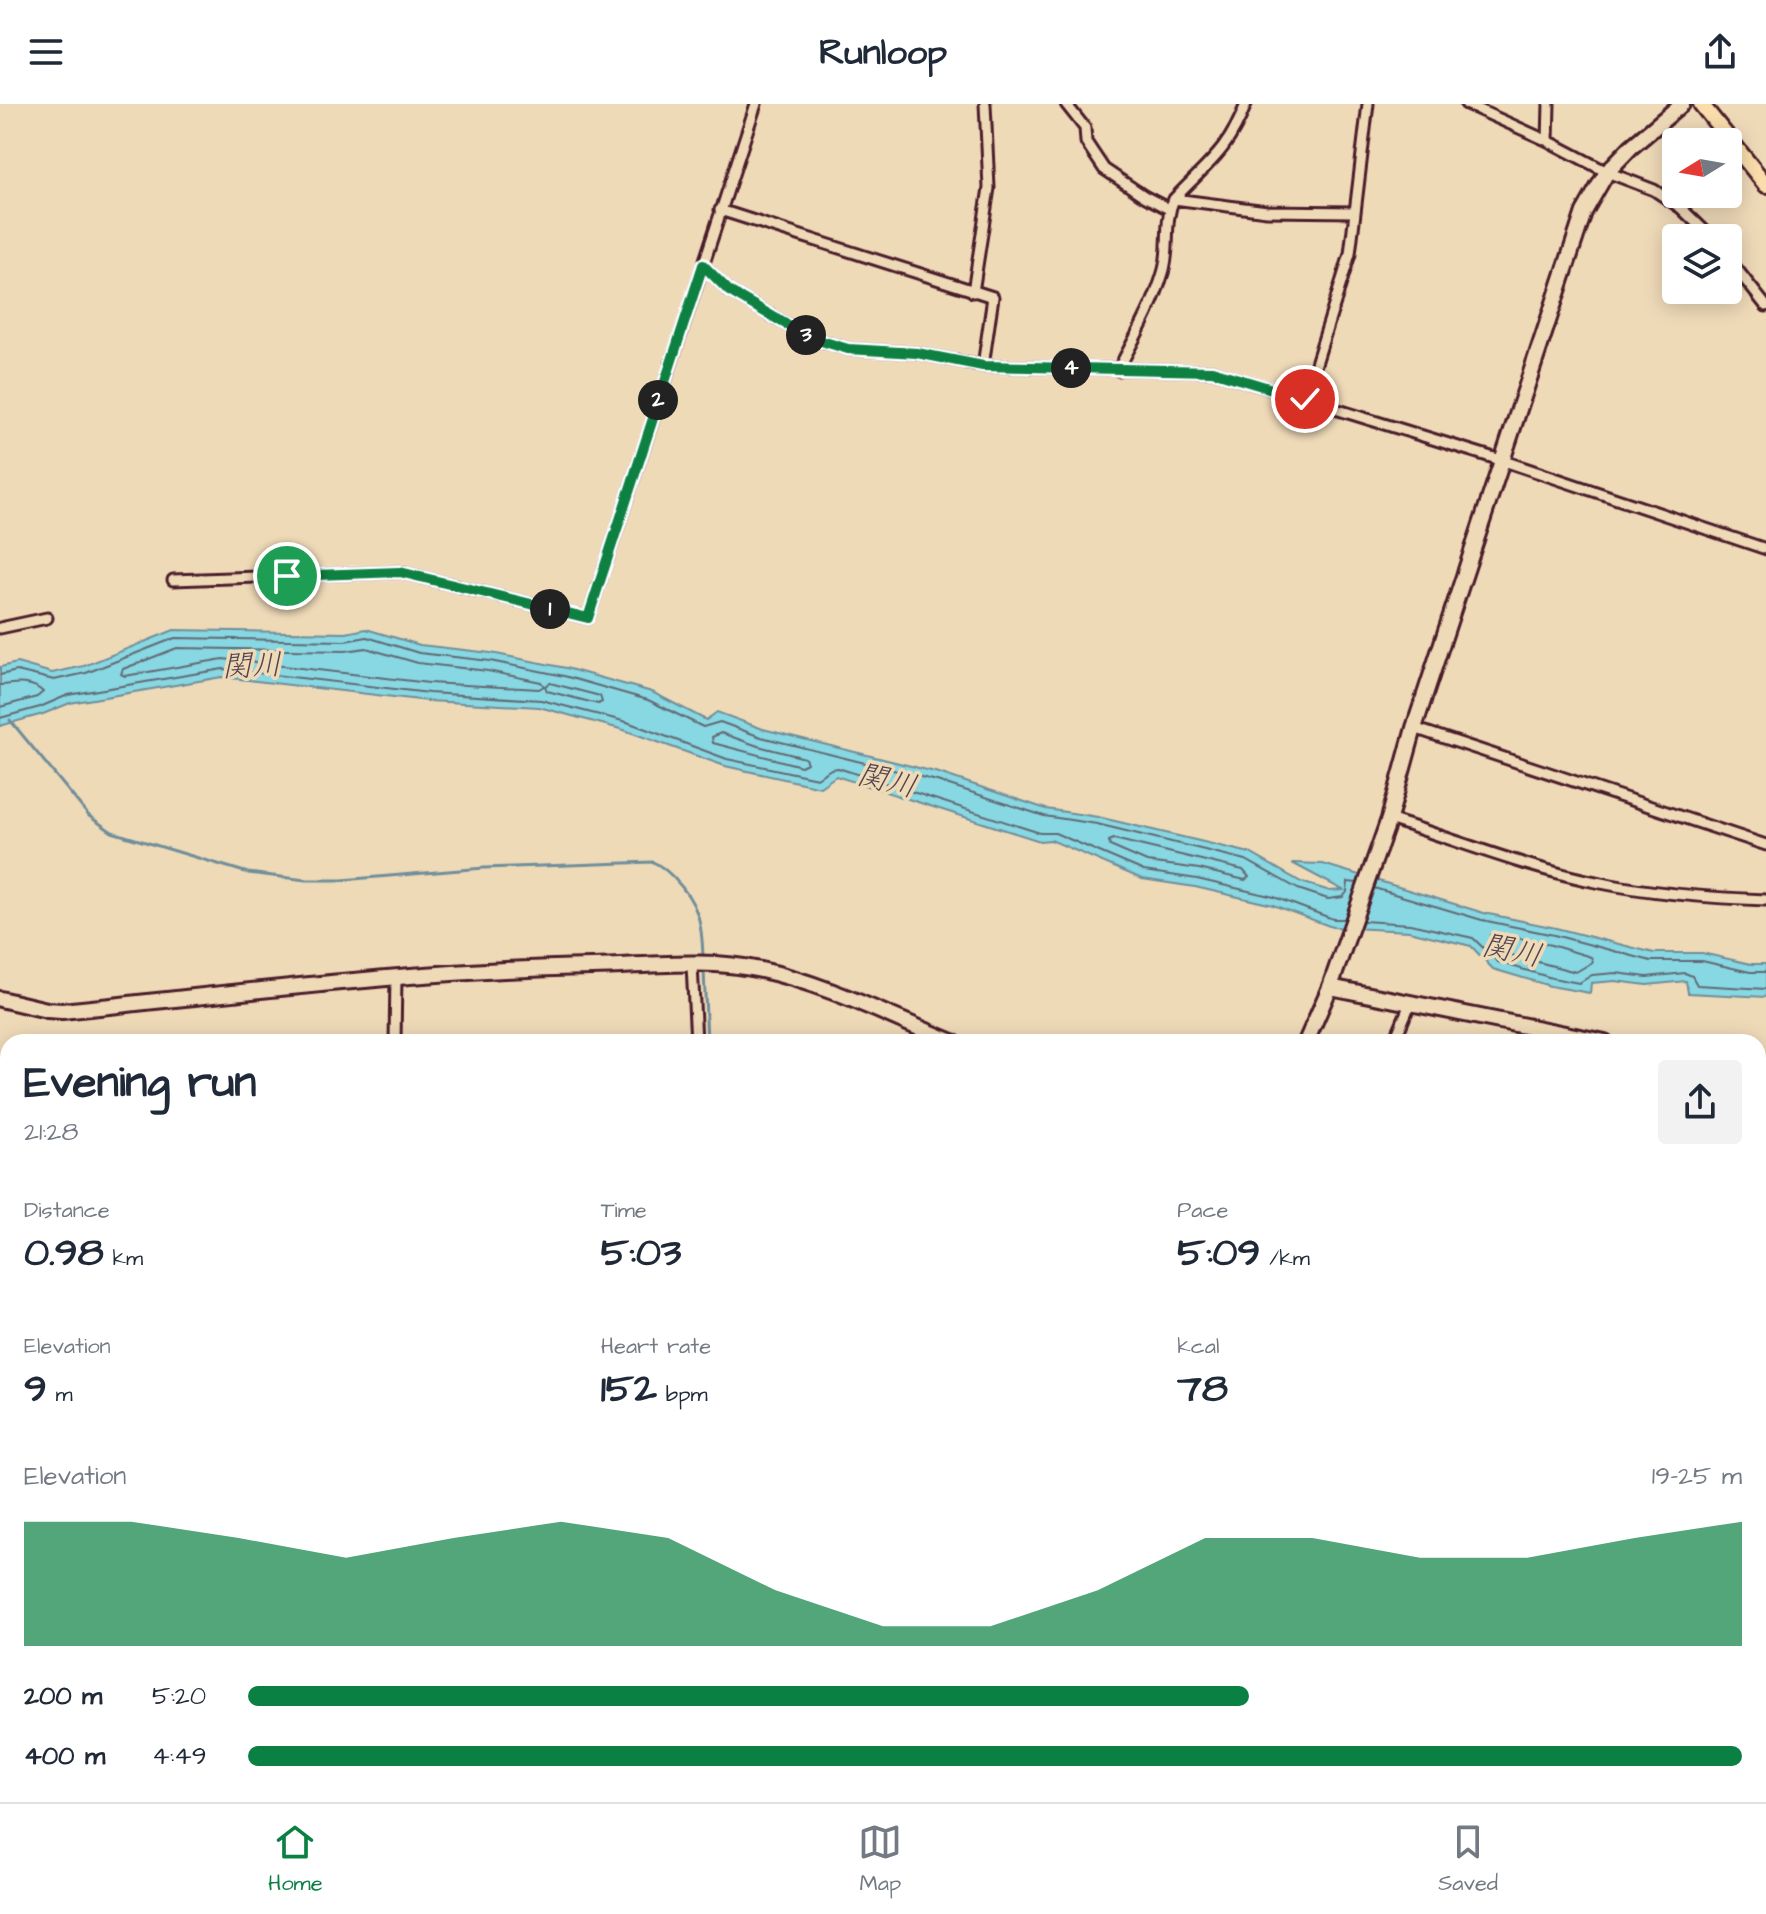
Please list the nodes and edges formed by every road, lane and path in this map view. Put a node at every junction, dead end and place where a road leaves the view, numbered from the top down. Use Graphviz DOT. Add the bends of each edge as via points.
graph roads {
  1 [pos="756,104"];
  2 [pos="985,104"];
  3 [pos="1066,104"];
  4 [pos="1246,104"];
  5 [pos="1369,104"];
  6 [pos="1466,104"];
  7 [pos="1549,104"];
  8 [pos="1682,104"];
  9 [pos="1701,104"];
  10 [pos="1548,141"];
  11 [pos="1607,172"];
  12 [pos="1766,185"];
  13 [pos="1172,204"];
  14 [pos="720,210"];
  15 [pos="1355,212"];
  16 [pos="1698,224"];
  17 [pos="703,265"];
  18 [pos="1742,276"];
  19 [pos="973,292"];
  20 [pos="1766,306"];
  21 [pos="983,366"];
  22 [pos="1118,370"];
  23 [pos="1305,399"];
  24 [pos="1504,461"];
  25 [pos="1766,549"];
  26 [pos="173,580"];
  27 [pos="47,618"];
  28 [pos="0,628"];
  29 [pos="1414,728"];
  30 [pos="1389,819"];
  31 [pos="1766,845"];
  32 [pos="1766,900"];
  33 [pos="692,965"];
  34 [pos="396,977"];
  35 [pos="1332,982"];
  36 [pos="0,999"];
  37 [pos="1410,1004"];
  38 [pos="395,1034"];
  39 [pos="696,1034"];
  40 [pos="933,1034"];
  41 [pos="1309,1034"];
  42 [pos="1397,1034"];
  43 [pos="1564,1034"];
  1 -- 14 [label="street"];
  2 -- 19 [label="street" via="989,188"];
  3 -- 13 [label="street" via="1085,128 1086,142 1104,169 1137,192"];
  4 -- 13 [label="street" via="1225,148"];
  5 -- 15 [label="street"];
  6 -- 10 [label="street"];
  7 -- 10 [label="street"];
  8 -- 11 [label="street"];
  9 -- 12 [label="main road"];
  10 -- 11 [label="street"];
  11 -- 16 [label="street" via="1663,196"];
  11 -- 24 [label="street" via="1584,212"];
  13 -- 15 [label="street"];
  13 -- 22 [label="street" via="1163,273"];
  14 -- 17 [label="street"];
  14 -- 19 [label="street"];
  15 -- 23 [label="street" via="1350,254"];
  17 -- 21 [label="street" via="729,291 808,337 848,349 917,353"];
  17 -- 26 [label="street" via="588,618 400,572"];
  18 -- 20 [label="street"];
  19 -- 21 [label="street" via="993,297"];
  21 -- 22 [label="street"];
  22 -- 23 [label="street" via="1212,371"];
  23 -- 24 [label="street"];
  24 -- 25 [label="street"];
  24 -- 29 [label="street"];
  27 -- 28 [label="street"];
  29 -- 30 [label="street"];
  29 -- 31 [label="street"];
  30 -- 32 [label="street" via="1603,884"];
  30 -- 35 [label="street"];
  33 -- 34 [label="street"];
  33 -- 39 [label="street"];
  33 -- 40 [label="street" via="723,965 813,985"];
  34 -- 36 [label="street" via="62,1011"];
  34 -- 38 [label="street"];
  35 -- 37 [label="street"];
  35 -- 41 [label="street"];
  37 -- 42 [label="street"];
  37 -- 43 [label="street"];
}
